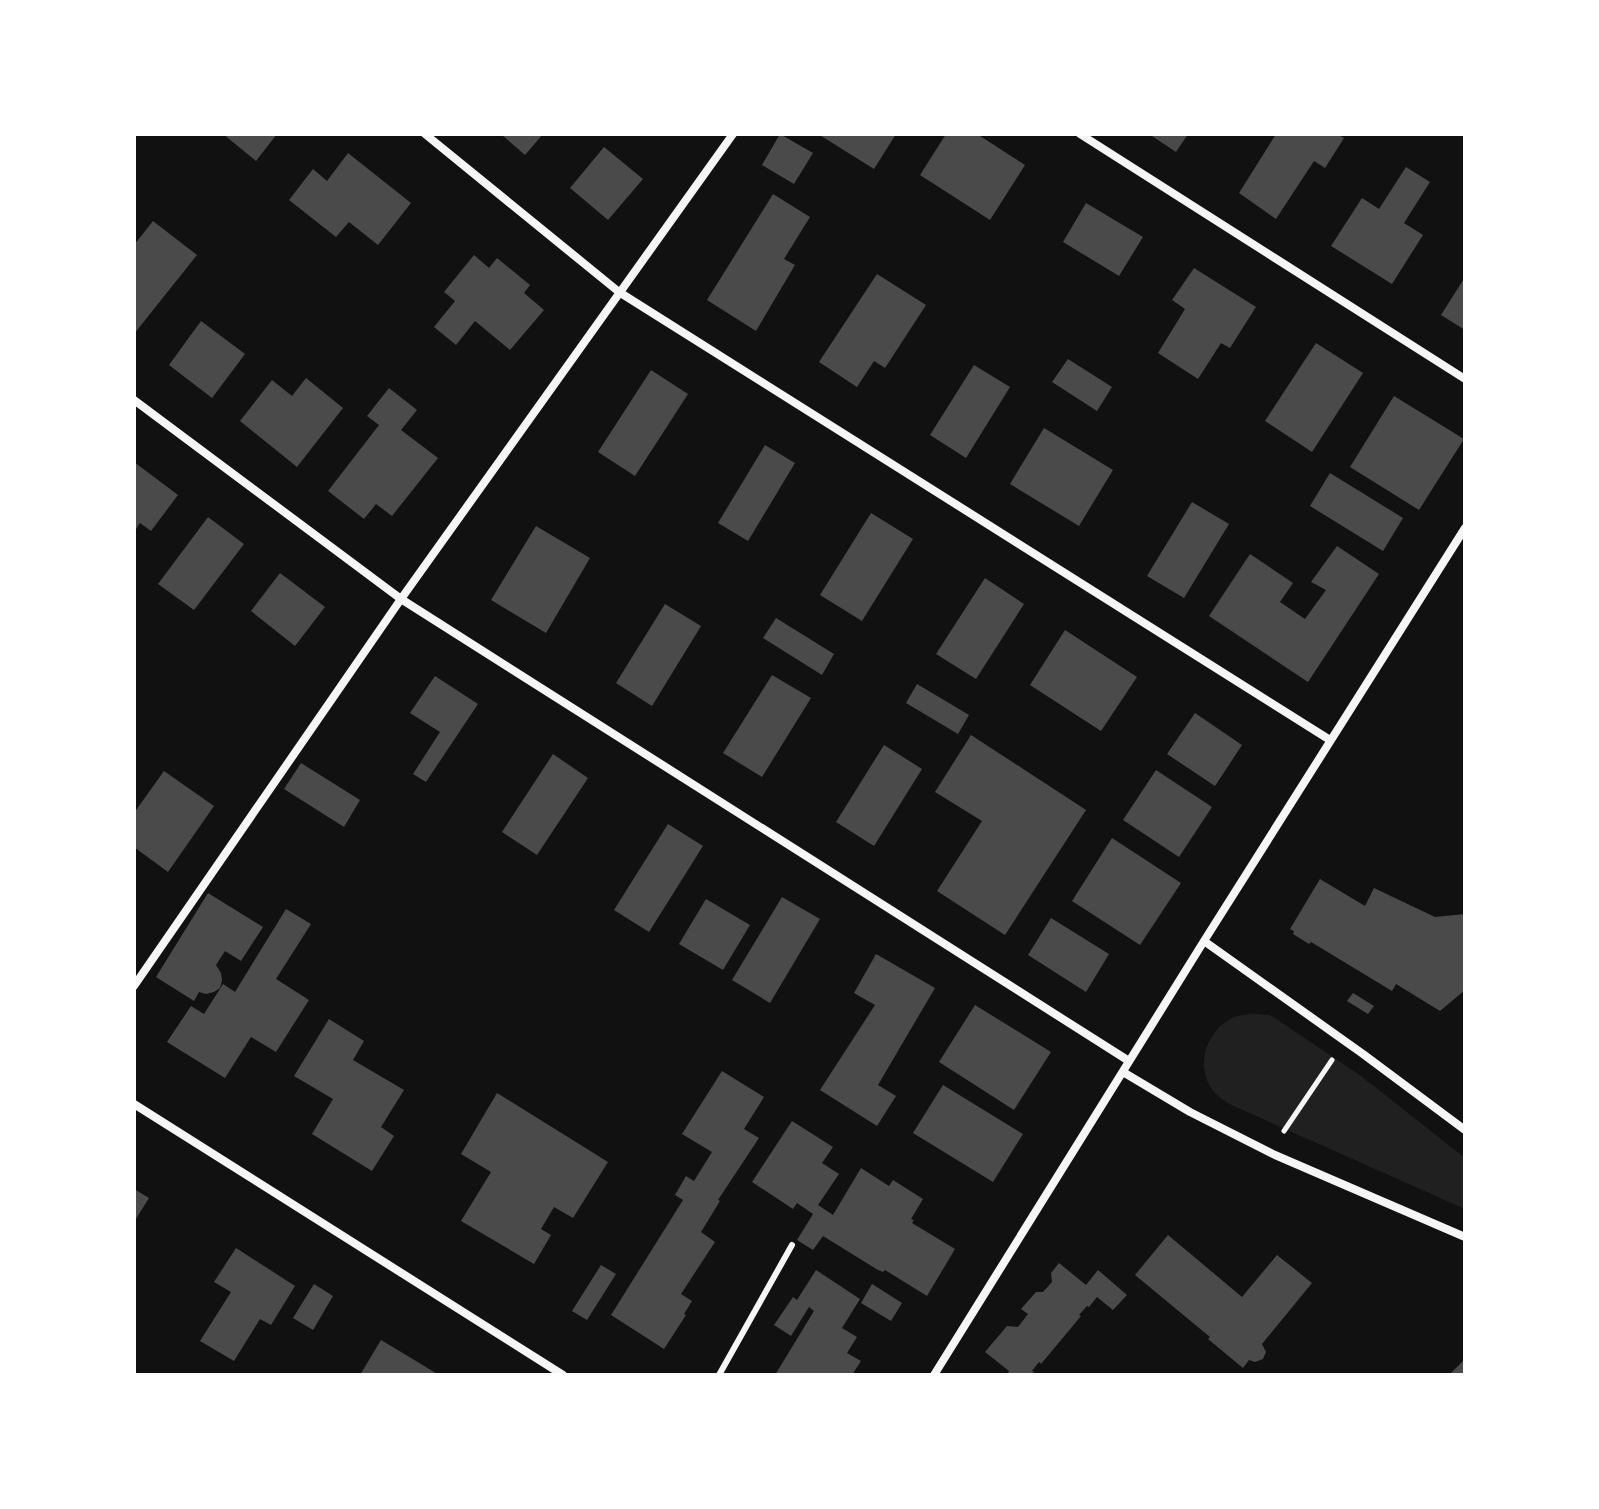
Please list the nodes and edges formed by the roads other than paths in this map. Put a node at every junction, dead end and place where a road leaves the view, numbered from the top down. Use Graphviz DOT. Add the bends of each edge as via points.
graph roads {
  1 [pos="425,134"];
  2 [pos="733,134"];
  3 [pos="1080,134"];
  4 [pos="619,292"];
  5 [pos="1465,379"];
  6 [pos="134,400"];
  7 [pos="1465,528"];
  8 [pos="401,599"];
  9 [pos="1330,740"];
  10 [pos="1204,941"];
  11 [pos="134,986"];
  12 [pos="1129,1061"];
  13 [pos="1123,1072"];
  14 [pos="134,1104"];
  15 [pos="1465,1130"];
  16 [pos="1465,1237"];
  17 [pos="792,1245"];
  18 [pos="563,1375"];
  19 [pos="719,1375"];
  20 [pos="934,1375"];
  1 -- 4 [label="street"];
  2 -- 4 [label="street"];
  3 -- 5 [label="street"];
  4 -- 8 [label="street"];
  4 -- 9 [label="street"];
  6 -- 8 [label="street"];
  7 -- 9 [label="street"];
  8 -- 11 [label="street"];
  8 -- 12 [label="street"];
  9 -- 10 [label="street"];
  10 -- 12 [label="street"];
  10 -- 15 [label="street"];
  12 -- 13 [label="street"];
  13 -- 16 [label="street" via="1270,1152"];
  13 -- 20 [label="street"];
  14 -- 18 [label="street"];
  17 -- 19 [label="lane"];
}
